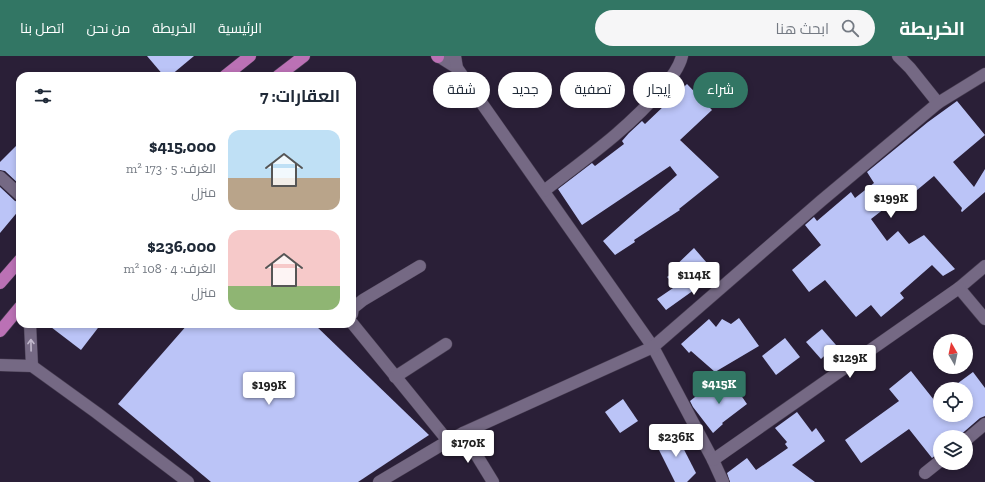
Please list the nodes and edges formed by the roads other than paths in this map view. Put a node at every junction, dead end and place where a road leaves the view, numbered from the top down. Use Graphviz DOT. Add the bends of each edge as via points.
graph roads {
  1 [pos="250,56"];
  2 [pos="304,56"];
  3 [pos="438,56"];
  4 [pos="682,56"];
  5 [pos="898,56"];
  6 [pos="456,62"];
  7 [pos="230,72"];
  8 [pos="283,72"];
  9 [pos="985,74"];
  10 [pos="938,103"];
  11 [pos="0,177"];
  12 [pos="16,191"];
  13 [pos="544,191"];
  14 [pos="16,265"];
  15 [pos="420,266"];
  16 [pos="985,266"];
  17 [pos="0,283"];
  18 [pos="959,288"];
  19 [pos="356,306"];
  20 [pos="16,312"];
  21 [pos="985,319"];
  22 [pos="30,328"];
  23 [pos="356,328"];
  24 [pos="0,331"];
  25 [pos="446,344"];
  26 [pos="653,347"];
  27 [pos="0,365"];
  28 [pos="32,366"];
  29 [pos="395,378"];
  30 [pos="985,424"];
  31 [pos="463,433"];
  32 [pos="973,434"];
  33 [pos="448,441"];
  34 [pos="712,460"];
  35 [pos="933,466"];
  36 [pos="924,473"];
  37 [pos="719,480"];
  38 [pos="188,482"];
  39 [pos="379,482"];
  40 [pos="493,482"];
  1 -- 7 [label="main road"];
  2 -- 8 [label="main road"];
  3 -- 6 [label="street"];
  4 -- 13 [label="street" via="670,79 648,105"];
  5 -- 10 [label="street"];
  6 -- 13 [label="street"];
  9 -- 10 [label="street"];
  10 -- 26 [label="street"];
  11 -- 12 [label="street"];
  13 -- 26 [label="street"];
  14 -- 17 [label="main road"];
  15 -- 19 [label="street"];
  16 -- 18 [label="street"];
  18 -- 21 [label="street"];
  18 -- 34 [label="street"];
  20 -- 24 [label="main road"];
  28 -- 22 [label="street, one-way"];
  23 -- 29 [label="street"];
  25 -- 29 [label="street"];
  26 -- 31 [label="street"];
  26 -- 34 [label="street"];
  27 -- 28 [label="street"];
  28 -- 38 [label="street"];
  29 -- 33 [label="street"];
  30 -- 32 [label="street"];
  31 -- 33 [label="street"];
  31 -- 40 [label="street"];
  33 -- 39 [label="street"];
  34 -- 37 [label="street"];
  35 -- 36 [label="street"];
}
